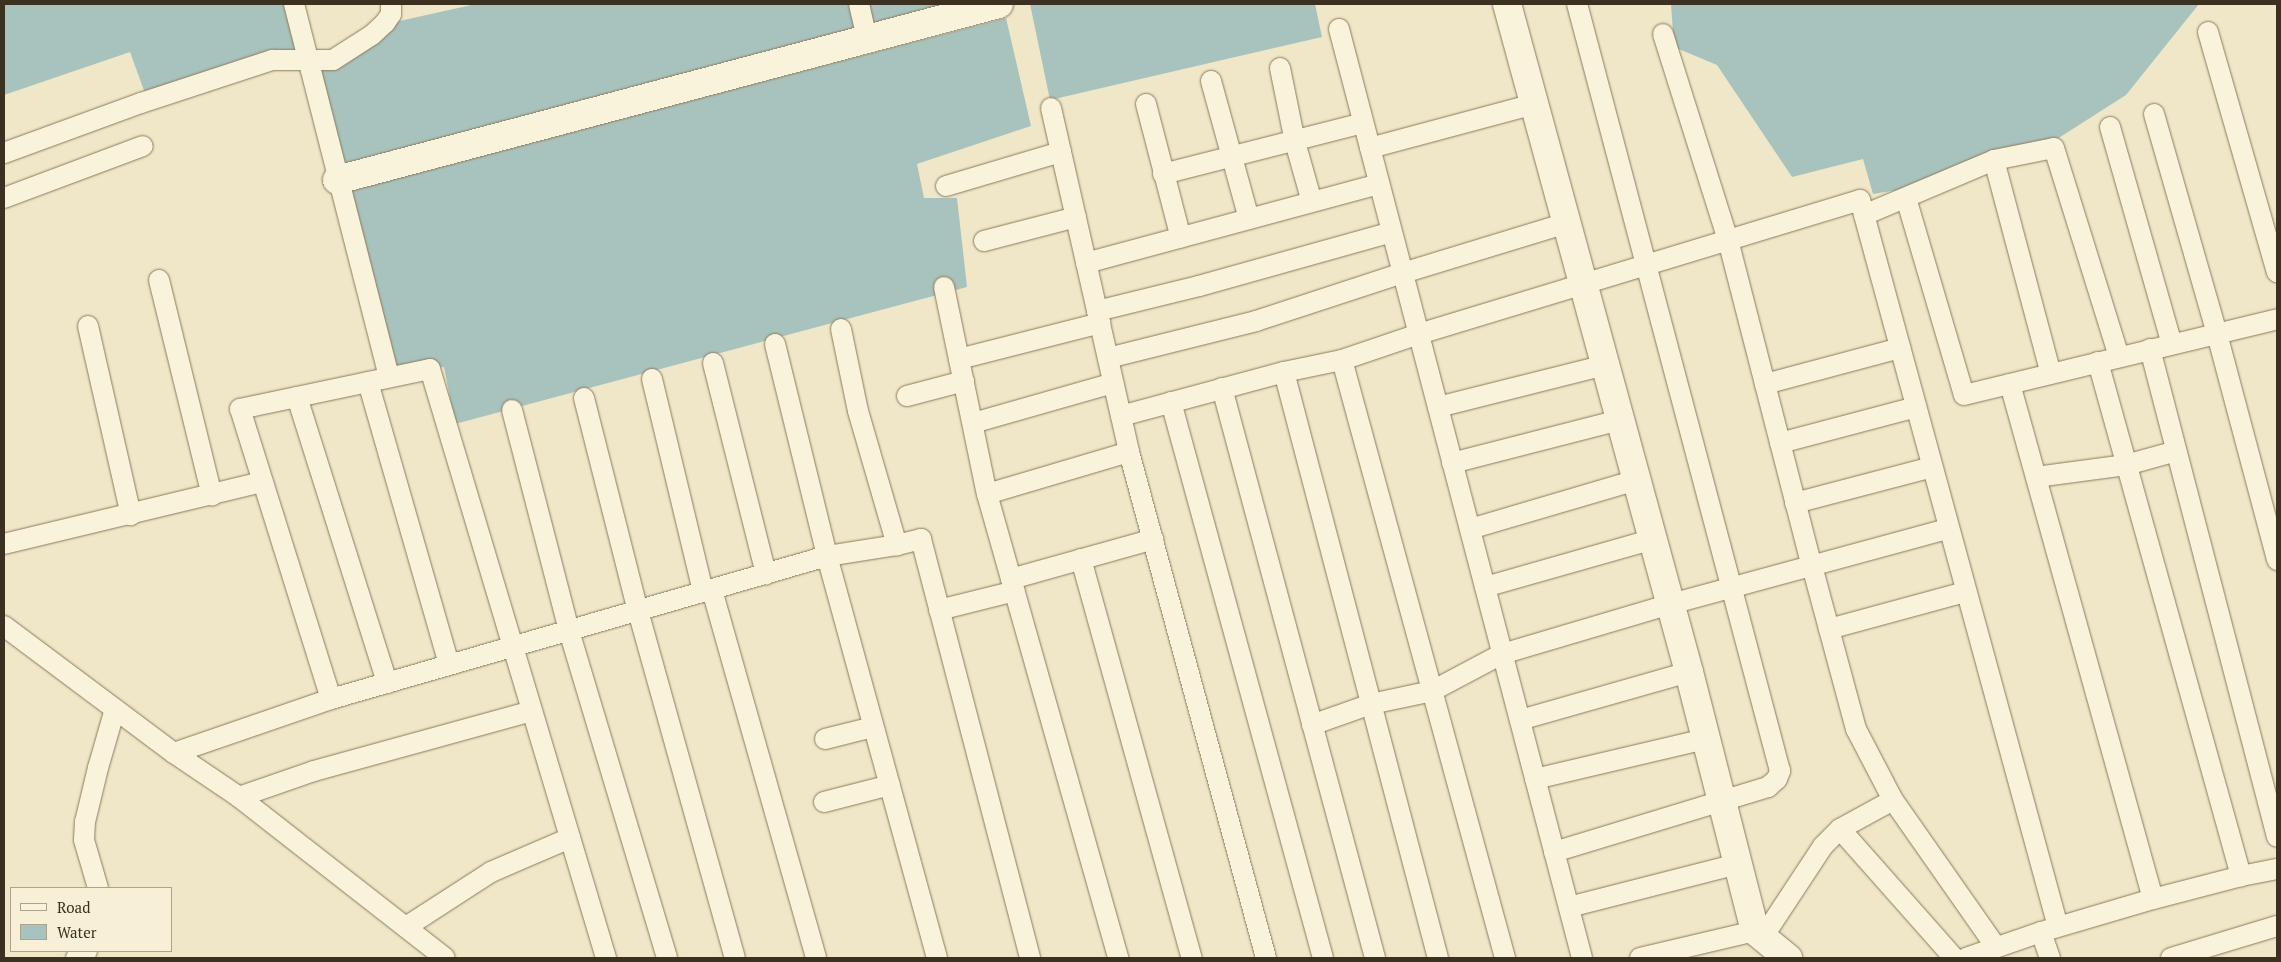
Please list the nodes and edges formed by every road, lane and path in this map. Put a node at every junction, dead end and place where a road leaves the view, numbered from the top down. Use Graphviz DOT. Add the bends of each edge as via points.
graph roads {
  1 [pos="294,4"];
  2 [pos="391,4"];
  3 [pos="859,4"];
  4 [pos="999,4"];
  5 [pos="1507,4"];
  6 [pos="1577,4"];
  7 [pos="1339,30"];
  8 [pos="2208,32"];
  9 [pos="1663,34"];
  10 [pos="867,39"];
  11 [pos="307,61"];
  12 [pos="1280,68"];
  13 [pos="1211,81"];
  14 [pos="1146,104"];
  15 [pos="1534,104"];
  16 [pos="1051,108"];
  17 [pos="2154,114"];
  18 [pos="1363,123"];
  19 [pos="2110,128"];
  20 [pos="1296,142"];
  21 [pos="143,146"];
  22 [pos="1370,148"];
  23 [pos="1061,152"];
  24 [pos="4,153"];
  25 [pos="1232,157"];
  26 [pos="1994,160"];
  27 [pos="1163,174"];
  28 [pos="337,180"];
  29 [pos="1379,184"];
  30 [pos="946,186"];
  31 [pos="4,198"];
  32 [pos="1906,198"];
  33 [pos="1312,202"];
  34 [pos="1864,215"];
  35 [pos="1076,217"];
  36 [pos="1249,219"];
  37 [pos="1567,223"];
  38 [pos="1392,232"];
  39 [pos="1181,238"];
  40 [pos="1728,240"];
  41 [pos="984,241"];
  42 [pos="1086,263"];
  43 [pos="1646,265"];
  44 [pos="2277,272"];
  45 [pos="1403,273"];
  46 [pos="159,280"];
  47 [pos="1583,284"];
  48 [pos="944,287"];
  49 [pos="1098,317"];
  50 [pos="2277,319"];
  51 [pos="88,326"];
  52 [pos="840,330"];
  53 [pos="1419,334"];
  54 [pos="2216,334"];
  55 [pos="775,344"];
  56 [pos="2172,344"];
  57 [pos="1900,348"];
  58 [pos="2150,350"];
  59 [pos="2119,357"];
  60 [pos="1108,358"];
  61 [pos="960,359"];
  62 [pos="1342,360"];
  63 [pos="2098,362"];
  64 [pos="713,363"];
  65 [pos="1605,365"];
  66 [pos="1284,372"];
  67 [pos="2051,374"];
  68 [pos="389,378"];
  69 [pos="652,379"];
  70 [pos="964,381"];
  71 [pos="368,382"];
  72 [pos="1114,383"];
  73 [pos="1765,384"];
  74 [pos="2010,384"];
  75 [pos="1222,388"];
  76 [pos="908,396"];
  77 [pos="297,397"];
  78 [pos="584,398"];
  79 [pos="1171,402"];
  80 [pos="1438,406"];
  81 [pos="1916,407"];
  82 [pos="512,410"];
  83 [pos="1121,416"];
  84 [pos="1620,420"];
  85 [pos="973,423"];
  86 [pos="1780,443"];
  87 [pos="2176,450"];
  88 [pos="1129,452"];
  89 [pos="1452,463"];
  90 [pos="2126,464"];
  91 [pos="1932,467"];
  92 [pos="2036,477"];
  93 [pos="1637,480"];
  94 [pos="263,482"];
  95 [pos="987,494"];
  96 [pos="212,496"];
  97 [pos="1795,503"];
  98 [pos="131,515"];
  99 [pos="1470,529"];
  100 [pos="1948,529"];
  101 [pos="1154,539"];
  102 [pos="1653,539"];
  103 [pos="4,544"];
  104 [pos="897,545"];
  105 [pos="827,556"];
  106 [pos="1082,559"];
  107 [pos="2277,560"];
  108 [pos="1812,566"];
  109 [pos="766,574"];
  110 [pos="1013,585"];
  111 [pos="1485,587"];
  112 [pos="1731,588"];
  113 [pos="707,591"];
  114 [pos="1965,592"];
  115 [pos="1670,604"];
  116 [pos="939,610"];
  117 [pos="638,611"];
  118 [pos="4,626"];
  119 [pos="1829,629"];
  120 [pos="569,631"];
  121 [pos="513,647"];
  122 [pos="1502,654"];
  123 [pos="449,666"];
  124 [pos="1689,672"];
  125 [pos="388,683"];
  126 [pos="1432,691"];
  127 [pos="331,699"];
  128 [pos="1371,704"];
  129 [pos="115,709"];
  130 [pos="532,711"];
  131 [pos="1520,720"];
  132 [pos="1312,725"];
  133 [pos="873,727"];
  134 [pos="825,739"];
  135 [pos="1706,739"];
  136 [pos="174,753"];
  137 [pos="1535,779"];
  138 [pos="890,785"];
  139 [pos="239,797"];
  140 [pos="1894,800"];
  141 [pos="824,802"];
  142 [pos="1722,802"];
  143 [pos="1840,829"];
  144 [pos="2277,836"];
  145 [pos="570,838"];
  146 [pos="1554,852"];
  147 [pos="1738,864"];
  148 [pos="2277,869"];
  149 [pos="2241,876"];
  150 [pos="98,887"];
  151 [pos="2153,899"];
  152 [pos="1569,907"];
  153 [pos="2277,926"];
  154 [pos="406,927"];
  155 [pos="2050,930"];
  156 [pos="1759,934"];
  157 [pos="1996,947"];
  158 [pos="445,958"];
  159 [pos="606,958"];
  160 [pos="667,958"];
  161 [pos="736,958"];
  162 [pos="816,958"];
  163 [pos="937,958"];
  164 [pos="1030,958"];
  165 [pos="1118,958"];
  166 [pos="1192,958"];
  167 [pos="1266,958"];
  168 [pos="1323,958"];
  169 [pos="1375,958"];
  170 [pos="1438,958"];
  171 [pos="1505,958"];
  172 [pos="1582,958"];
  173 [pos="1640,958"];
  174 [pos="1788,958"];
  175 [pos="1954,958"];
  176 [pos="1966,958"];
  177 [pos="2050,958"];
  178 [pos="2171,958"];
  1 -- 11 [label="street"];
  2 -- 11 [label="street" via="391,14 385,23 360,43 333,60"];
  3 -- 10 [label="street"];
  4 -- 10 [label="street"];
  5 -- 15 [label="street"];
  6 -- 43 [label="street"];
  7 -- 18 [label="street"];
  8 -- 44 [label="street"];
  9 -- 40 [label="street"];
  10 -- 28 [label="street"];
  11 -- 24 [label="street" via="272,60"];
  11 -- 28 [label="street"];
  12 -- 20 [label="street"];
  13 -- 25 [label="street"];
  14 -- 27 [label="street"];
  15 -- 22 [label="street"];
  15 -- 37 [label="street"];
  16 -- 23 [label="street"];
  17 -- 54 [label="street"];
  18 -- 20 [label="street"];
  18 -- 22 [label="street"];
  19 -- 56 [label="street"];
  20 -- 25 [label="street"];
  20 -- 33 [label="street"];
  21 -- 31 [label="street"];
  22 -- 29 [label="street"];
  23 -- 30 [label="street"];
  23 -- 35 [label="street"];
  25 -- 27 [label="street"];
  25 -- 36 [label="street"];
  26 -- 32 [label="street"];
  26 -- 59 [label="street" via="2054,148"];
  26 -- 67 [label="street"];
  27 -- 39 [label="street"];
  28 -- 68 [label="street"];
  29 -- 33 [label="street"];
  29 -- 38 [label="street"];
  32 -- 34 [label="street"];
  32 -- 74 [label="street" via="1964,395"];
  33 -- 36 [label="street"];
  34 -- 40 [label="street" via="1860,200"];
  34 -- 57 [label="street"];
  35 -- 41 [label="street"];
  35 -- 42 [label="street"];
  36 -- 39 [label="street"];
  37 -- 45 [label="street"];
  37 -- 47 [label="street"];
  38 -- 45 [label="street"];
  38 -- 49 [label="street"];
  39 -- 42 [label="street"];
  40 -- 43 [label="street"];
  40 -- 73 [label="street"];
  42 -- 49 [label="street"];
  43 -- 47 [label="street"];
  43 -- 112 [label="street"];
  45 -- 53 [label="street"];
  45 -- 60 [label="street" via="1256,321"];
  46 -- 96 [label="street"];
  47 -- 53 [label="street"];
  47 -- 65 [label="street"];
  48 -- 61 [label="street"];
  49 -- 60 [label="street"];
  49 -- 61 [label="street"];
  50 -- 54 [label="street"];
  51 -- 98 [label="street"];
  52 -- 104 [label="street" via="858,411"];
  53 -- 62 [label="street"];
  53 -- 80 [label="street"];
  54 -- 56 [label="street"];
  54 -- 107 [label="street"];
  55 -- 105 [label="street"];
  56 -- 58 [label="street"];
  57 -- 73 [label="street"];
  57 -- 81 [label="street"];
  58 -- 59 [label="street"];
  58 -- 87 [label="street"];
  59 -- 63 [label="street"];
  60 -- 72 [label="street"];
  61 -- 70 [label="street"];
  62 -- 66 [label="street"];
  62 -- 126 [label="street"];
  63 -- 67 [label="street"];
  63 -- 90 [label="street"];
  64 -- 109 [label="street"];
  65 -- 80 [label="street"];
  65 -- 84 [label="street"];
  66 -- 75 [label="street"];
  66 -- 128 [label="street"];
  67 -- 74 [label="street"];
  68 -- 71 [label="street"];
  68 -- 121 [label="street" via="430,369"];
  69 -- 113 [label="street"];
  70 -- 76 [label="street"];
  70 -- 85 [label="street"];
  71 -- 77 [label="street"];
  71 -- 123 [label="street"];
  72 -- 83 [label="street"];
  72 -- 85 [label="street"];
  73 -- 86 [label="street"];
  74 -- 92 [label="street"];
  75 -- 79 [label="street"];
  75 -- 132 [label="street"];
  77 -- 94 [label="street" via="240,409"];
  77 -- 125 [label="street"];
  78 -- 117 [label="street"];
  79 -- 83 [label="street"];
  79 -- 168 [label="street"];
  80 -- 89 [label="street"];
  81 -- 86 [label="street"];
  81 -- 91 [label="street"];
  82 -- 120 [label="street"];
  83 -- 88 [label="street"];
  84 -- 89 [label="street"];
  84 -- 93 [label="street"];
  85 -- 95 [label="street"];
  86 -- 97 [label="street"];
  87 -- 90 [label="street"];
  87 -- 144 [label="street"];
  88 -- 95 [label="street"];
  88 -- 101 [label="street"];
  89 -- 99 [label="street"];
  90 -- 92 [label="street"];
  90 -- 149 [label="street"];
  91 -- 97 [label="street"];
  91 -- 100 [label="street"];
  92 -- 151 [label="street"];
  93 -- 99 [label="street"];
  93 -- 102 [label="street"];
  94 -- 96 [label="street"];
  94 -- 127 [label="street"];
  95 -- 110 [label="street"];
  96 -- 98 [label="street"];
  97 -- 108 [label="street"];
  98 -- 103 [label="street"];
  99 -- 111 [label="street"];
  100 -- 108 [label="street"];
  100 -- 114 [label="street"];
  101 -- 106 [label="street"];
  101 -- 167 [label="street"];
  102 -- 111 [label="street"];
  102 -- 115 [label="street"];
  104 -- 105 [label="street"];
  104 -- 116 [label="street" via="922,539"];
  105 -- 109 [label="street"];
  105 -- 133 [label="street"];
  106 -- 110 [label="street"];
  106 -- 166 [label="street"];
  108 -- 112 [label="street"];
  108 -- 119 [label="street"];
  109 -- 113 [label="street"];
  110 -- 116 [label="street"];
  110 -- 165 [label="street"];
  111 -- 122 [label="street"];
  112 -- 115 [label="street"];
  112 -- 142 [label="street" via="1780,771 1768,787"];
  113 -- 117 [label="street"];
  113 -- 162 [label="street"];
  114 -- 119 [label="street"];
  114 -- 155 [label="street"];
  115 -- 122 [label="street"];
  115 -- 124 [label="street"];
  116 -- 164 [label="street"];
  117 -- 120 [label="street"];
  117 -- 161 [label="street"];
  118 -- 129 [label="street"];
  119 -- 140 [label="street" via="1856,729"];
  120 -- 121 [label="street"];
  120 -- 160 [label="street"];
  121 -- 123 [label="street"];
  121 -- 130 [label="street"];
  122 -- 126 [label="street"];
  122 -- 131 [label="street"];
  123 -- 125 [label="street"];
  124 -- 131 [label="street"];
  124 -- 135 [label="street"];
  125 -- 127 [label="street"];
  126 -- 128 [label="street"];
  126 -- 171 [label="street"];
  127 -- 136 [label="street"];
  128 -- 132 [label="street"];
  128 -- 170 [label="street"];
  129 -- 136 [label="street"];
  129 -- 150 [label="street" via="85,822 84,840"];
  130 -- 139 [label="street" via="314,771"];
  130 -- 145 [label="street"];
  131 -- 137 [label="street"];
  132 -- 169 [label="street"];
  133 -- 134 [label="street"];
  133 -- 138 [label="street"];
  135 -- 137 [label="street"];
  135 -- 142 [label="street"];
  136 -- 139 [label="street"];
  137 -- 146 [label="street"];
  138 -- 141 [label="street"];
  138 -- 163 [label="street"];
  139 -- 154 [label="street"];
  140 -- 143 [label="street"];
  140 -- 157 [label="street"];
  142 -- 146 [label="street"];
  142 -- 147 [label="street"];
  143 -- 156 [label="street"];
  143 -- 175 [label="street"];
  145 -- 154 [label="street" via="491,872"];
  145 -- 159 [label="street"];
  146 -- 152 [label="street"];
  147 -- 152 [label="street"];
  147 -- 156 [label="street"];
  148 -- 149 [label="street"];
  149 -- 151 [label="street"];
  151 -- 155 [label="street"];
  152 -- 172 [label="street"];
  153 -- 178 [label="street"];
  154 -- 158 [label="street"];
  155 -- 157 [label="street"];
  155 -- 177 [label="street"];
  156 -- 173 [label="street"];
  156 -- 174 [label="street"];
  157 -- 176 [label="street"];
}
